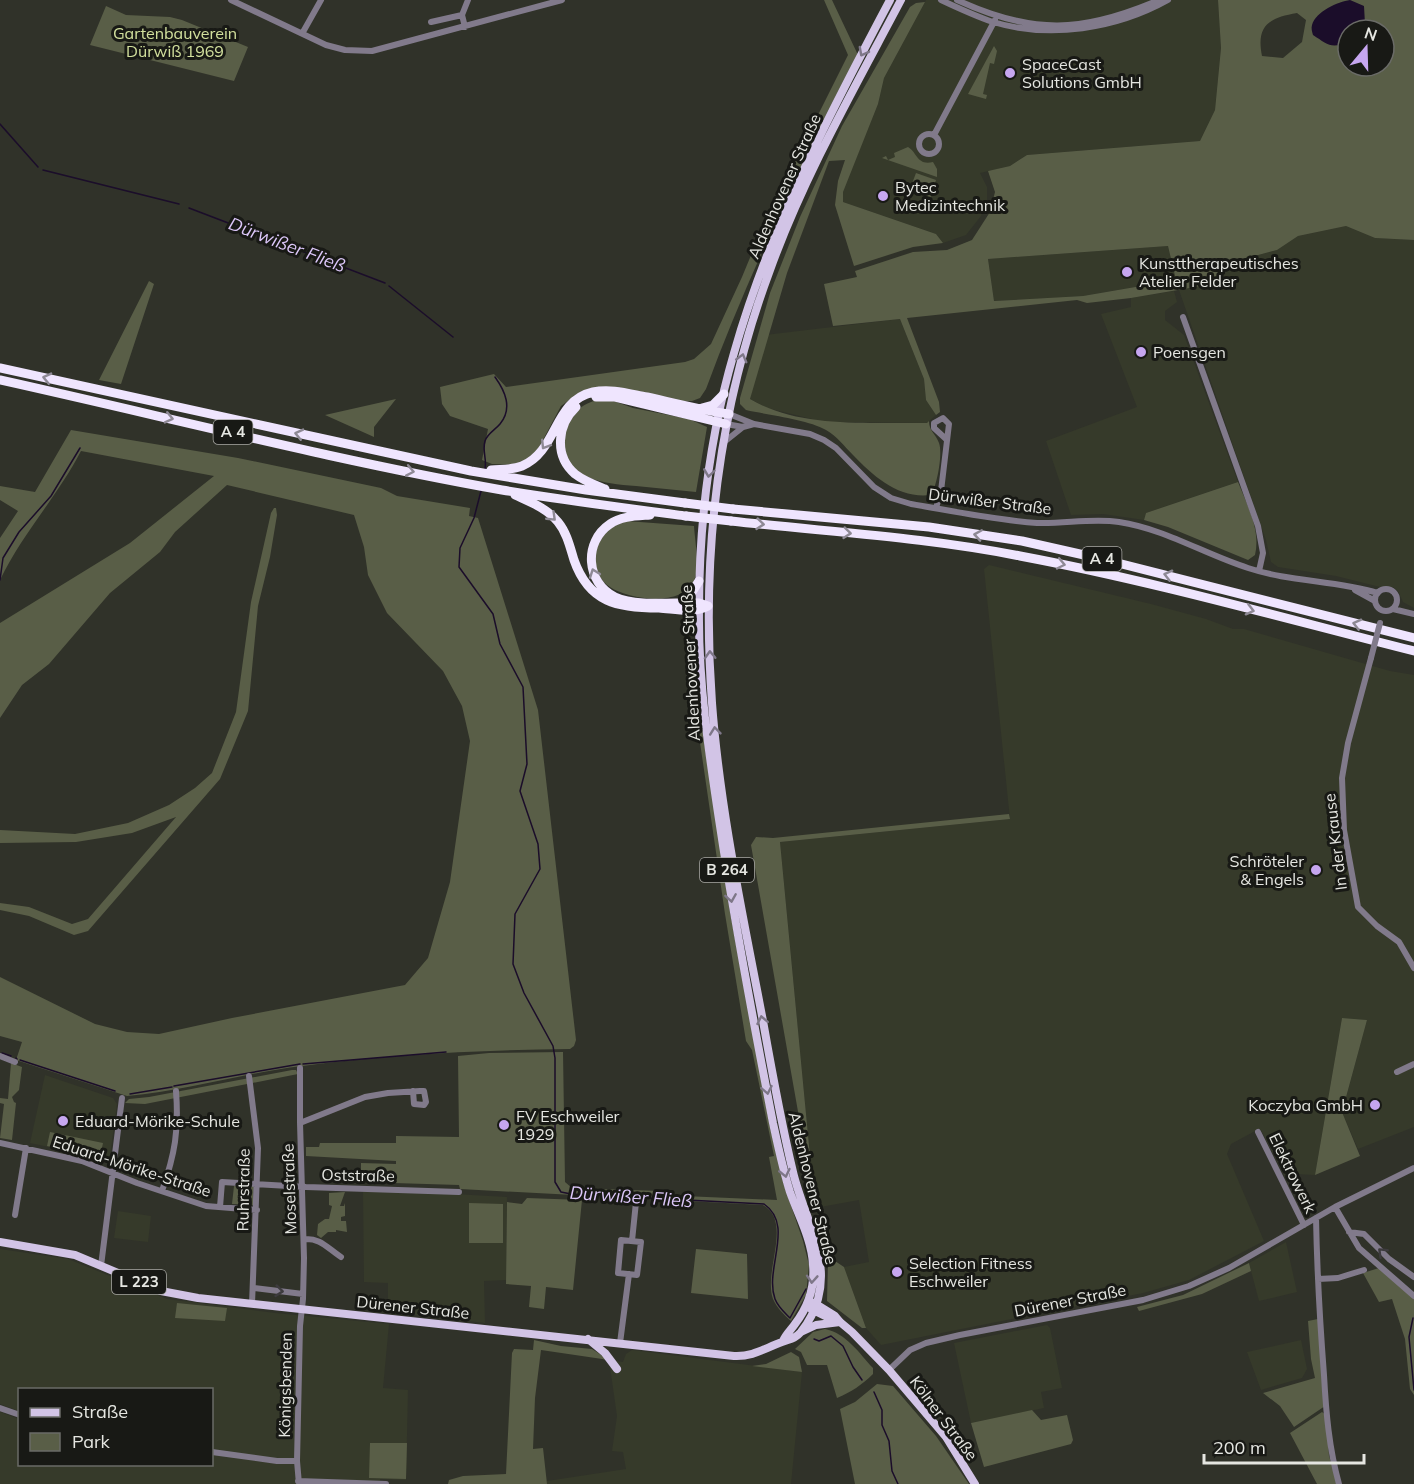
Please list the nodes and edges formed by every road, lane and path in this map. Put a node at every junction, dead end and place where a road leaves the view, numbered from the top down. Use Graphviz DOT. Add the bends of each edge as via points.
graph roads {
  1 [pos="231,0"];
  2 [pos="321,0"];
  3 [pos="468,0"];
  4 [pos="562,0"];
  5 [pos="890,0"];
  6 [pos="941,0"];
  7 [pos="957,0"];
  8 [pos="1159,0"];
  9 [pos="1168,0"];
  10 [pos="902,1"];
  11 [pos="462,15"];
  12 [pos="995,19"];
  13 [pos="431,22"];
  14 [pos="465,27"];
  15 [pos="303,32"];
  16 [pos="934,135"];
  17 [pos="1182,317"];
  18 [pos="0,368"];
  19 [pos="0,380"];
  20 [pos="724,394"];
  21 [pos="701,408"];
  22 [pos="723,418"];
  23 [pos="754,424"];
  24 [pos="743,427"];
  25 [pos="946,439"];
  26 [pos="722,443"];
  27 [pos="495,472"];
  28 [pos="497,489"];
  29 [pos="615,494"];
  30 [pos="936,508"];
  31 [pos="668,513"];
  32 [pos="1259,571"];
  33 [pos="699,580"];
  34 [pos="1346,585"];
  35 [pos="1378,593"];
  36 [pos="1375,601"];
  37 [pos="682,602"];
  38 [pos="702,607"];
  39 [pos="1387,610"];
  40 [pos="1414,614"];
  41 [pos="1414,638"];
  42 [pos="1414,651"];
  43 [pos="1414,968"];
  44 [pos="0,1056"];
  45 [pos="15,1062"];
  46 [pos="1414,1064"];
  47 [pos="300,1068"];
  48 [pos="1397,1072"];
  49 [pos="249,1076"];
  50 [pos="176,1090"];
  51 [pos="413,1091"];
  52 [pos="122,1098"];
  53 [pos="300,1123"];
  54 [pos="1258,1132"];
  55 [pos="0,1143"];
  56 [pos="26,1148"];
  57 [pos="1414,1168"];
  58 [pos="113,1173"];
  59 [pos="257,1185"];
  60 [pos="303,1187"];
  61 [pos="162,1191"];
  62 [pos="459,1192"];
  63 [pos="636,1202"];
  64 [pos="220,1207"];
  65 [pos="1335,1207"];
  66 [pos="257,1210"];
  67 [pos="15,1215"];
  68 [pos="1316,1218"];
  69 [pos="1304,1225"];
  70 [pos="1349,1232"];
  71 [pos="304,1239"];
  72 [pos="632,1241"];
  73 [pos="0,1242"];
  74 [pos="341,1257"];
  75 [pos="101,1266"];
  76 [pos="1364,1270"];
  77 [pos="629,1274"];
  78 [pos="1414,1277"];
  79 [pos="1318,1279"];
  80 [pos="254,1288"];
  81 [pos="1413,1292"];
  82 [pos="303,1294"];
  83 [pos="252,1304"];
  84 [pos="811,1305"];
  85 [pos="302,1309"];
  86 [pos="840,1323"];
  87 [pos="800,1332"];
  88 [pos="588,1339"];
  89 [pos="783,1341"];
  90 [pos="620,1343"];
  91 [pos="617,1369"];
  92 [pos="889,1370"];
  93 [pos="0,1408"];
  94 [pos="18,1414"];
  95 [pos="213,1452"];
  96 [pos="297,1461"];
  97 [pos="299,1482"];
  98 [pos="386,1484"];
  99 [pos="975,1484"];
  100 [pos="1339,1484"];
  1 -- 15 [label="street"];
  2 -- 15 [label="street"];
  3 -- 11 [label="street"];
  4 -- 14 [label="street"];
  5 -- 20 [label="main road, Aldenhovener Straße, one-way" via="786,211 745,316"];
  6 -- 12 [label="street"];
  7 -- 12 [label="street"];
  8 -- 12 [label="street" via="1104,20 1065,26"];
  9 -- 12 [label="street" via="1104,24 1065,30 1042,30"];
  22 -- 10 [label="main road, Aldenhovener Straße, one-way" via="759,302 792,214 836,121"];
  11 -- 13 [label="street"];
  11 -- 14 [label="street"];
  12 -- 16 [label="street"];
  14 -- 15 [label="street" via="372,51 326,45"];
  17 -- 32 [label="street" via="1258,526 1263,553"];
  27 -- 18 [label="highway, A 4, one-way" via="471,471"];
  19 -- 28 [label="highway, A 4, one-way"];
  20 -- 21 [label="highway" via="713,405"];
  20 -- 22 [label="main road, Aldenhovener Straße"];
  21 -- 22 [label="highway"];
  21 -- 27 [label="highway, one-way" via="615,391 590,393 567,407 535,458"];
  22 -- 23 [label="street, Dürwißer Straße"];
  22 -- 24 [label="street, Dürwißer Straße"];
  22 -- 26 [label="main road, Aldenhovener Straße / B 264"];
  22 -- 29 [label="highway" via="614,397 597,397 579,405 562,427 560,442 565,460 583,479"];
  22 -- 33 [label="main road, Aldenhovener Straße / B 264, one-way" via="703,523"];
  23 -- 24 [label="street, Dürwißer Straße"];
  23 -- 30 [label="street, Dürwißer Straße" via="816,437 836,448 882,492 901,502"];
  24 -- 26 [label="street, Dürwißer Straße"];
  25 -- 30 [label="street"];
  26 -- 38 [label="main road, Aldenhovener Straße / B 264"];
  27 -- 29 [label="highway, A 4"];
  28 -- 31 [label="highway, A 4"];
  28 -- 38 [label="highway, one-way" via="541,507 554,518 567,537 582,578 603,599 625,607"];
  41 -- 29 [label="highway, A 4, one-way, bridge" via="1102,558 1022,542 929,527"];
  30 -- 32 [label="street, Dürwißer Straße" via="1039,523 1101,520 1139,526"];
  37 -- 31 [label="highway, one-way" via="614,597 600,585 591,566 595,540 611,523"];
  31 -- 42 [label="highway, A 4, one-way, bridge" via="1018,555"];
  32 -- 34 [label="street, Dürwißer Straße"];
  33 -- 37 [label="highway"];
  33 -- 38 [label="main road, Aldenhovener Straße / B 264"];
  34 -- 35 [label="street, Dürwißer Straße"];
  34 -- 36 [label="street, Dürwißer Straße"];
  35 -- 36 [label="street"];
  35 -- 39 [label="street, Dürwißer Straße" via="1391,590 1397,597"];
  36 -- 39 [label="street"];
  37 -- 38 [label="highway"];
  38 -- 84 [label="main road, Aldenhovener Straße / B 264" via="706,732 733,911 774,1127 813,1264"];
  39 -- 40 [label="street"];
  39 -- 43 [label="street, In der Krause, bridge" via="1380,623 1348,743 1342,777 1344,830 1358,907 1399,942"];
  44 -- 45 [label="street"];
  46 -- 48 [label="street"];
  47 -- 53 [label="street, Moselstraße"];
  49 -- 59 [label="street, Ruhrstraße" via="258,1148"];
  50 -- 61 [label="street" via="178,1122 172,1163"];
  51 -- 53 [label="street" via="365,1097"];
  52 -- 58 [label="street"];
  53 -- 60 [label="street, Moselstraße"];
  54 -- 69 [label="street, Elektrowerk"];
  55 -- 56 [label="street, Eduard-Mörike-Straße"];
  56 -- 58 [label="street, Eduard-Mörike-Straße"];
  56 -- 67 [label="street"];
  57 -- 65 [label="street, Dürener Straße"];
  58 -- 61 [label="street, Eduard-Mörike-Straße"];
  58 -- 75 [label="street"];
  59 -- 60 [label="street, Oststraße"];
  59 -- 64 [label="street, Oststraße" via="222,1182"];
  59 -- 66 [label="street, Ruhrstraße"];
  60 -- 62 [label="street, Oststraße"];
  60 -- 71 [label="street, Moselstraße"];
  61 -- 64 [label="street, Eduard-Mörike-Straße"];
  63 -- 72 [label="street"];
  64 -- 66 [label="street, Eduard-Mörike-Straße"];
  65 -- 68 [label="street, Dürener Straße"];
  65 -- 70 [label="street"];
  66 -- 80 [label="street, Ruhrstraße"];
  68 -- 69 [label="street, Dürener Straße"];
  68 -- 79 [label="street"];
  69 -- 92 [label="street, Dürener Straße" via="1229,1268 1178,1291 926,1343 910,1350"];
  78 -- 70 [label="street, one-way" via="1364,1234"];
  70 -- 81 [label="street" via="1359,1248"];
  71 -- 74 [label="street" via="314,1239"];
  71 -- 82 [label="street, Moselstraße"];
  72 -- 77 [label="street" via="641,1242 638,1275"];
  72 -- 77 [label="street" via="621,1240 618,1273"];
  73 -- 75 [label="main road, Dürener Straße / L 223" via="66,1253"];
  75 -- 83 [label="main road, Dürener Straße / L 223" via="161,1291"];
  76 -- 79 [label="street"];
  77 -- 90 [label="street"];
  79 -- 100 [label="street" via="1330,1446"];
  80 -- 82 [label="street, one-way"];
  80 -- 83 [label="street, Ruhrstraße"];
  82 -- 85 [label="street, Moselstraße"];
  83 -- 85 [label="main road, Dürener Straße / L 223"];
  84 -- 86 [label="main road" via="835,1316"];
  84 -- 87 [label="main road, Dürener Straße / L 223"];
  84 -- 89 [label="main road, Aldenhovener Straße"];
  85 -- 88 [label="main road, Dürener Straße / L 223"];
  85 -- 96 [label="street, Königsbenden"];
  86 -- 87 [label="main road" via="816,1324"];
  86 -- 92 [label="main road"];
  87 -- 89 [label="main road, Dürener Straße / L 223"];
  88 -- 90 [label="main road, Dürener Straße / L 223"];
  88 -- 91 [label="main road"];
  89 -- 90 [label="main road, Dürener Straße / L 223" via="742,1356"];
  92 -- 99 [label="main road, Kölner Straße" via="946,1437"];
  93 -- 94 [label="street"];
  95 -- 96 [label="street, Königsbenden"];
  96 -- 97 [label="street, Königsbenden"];
  97 -- 98 [label="street, Königsbenden"];
}
